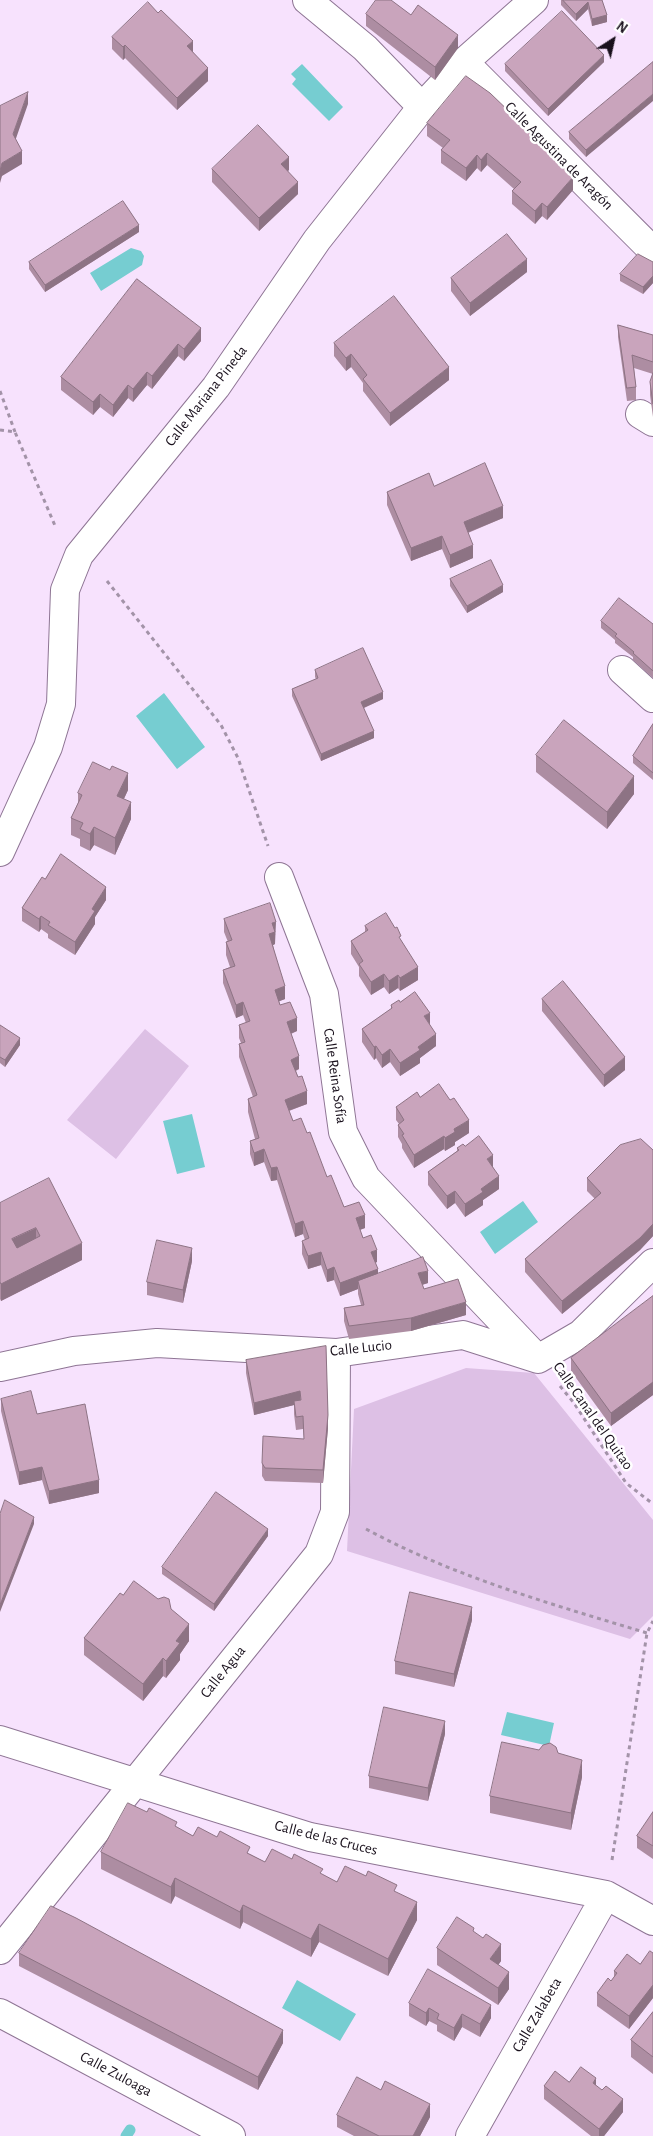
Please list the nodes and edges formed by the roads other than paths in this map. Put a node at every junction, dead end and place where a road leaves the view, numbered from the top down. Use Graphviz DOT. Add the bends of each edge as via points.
graph roads {
  1 [pos="307,0"];
  2 [pos="534,0"];
  3 [pos="464,62"];
  4 [pos="422,107"];
  5 [pos="653,251"];
  6 [pos="622,670"];
  7 [pos="653,698"];
  8 [pos="0,852"];
  9 [pos="279,877"];
  10 [pos="653,1263"];
  11 [pos="336,1353"];
  12 [pos="538,1359"];
  13 [pos="0,1367"];
  14 [pos="0,1740"];
  15 [pos="134,1781"];
  16 [pos="606,1895"];
  17 [pos="653,1921"];
  18 [pos="0,1950"];
  19 [pos="0,2013"];
  20 [pos="231,2136"];
  21 [pos="470,2136"];
  1 -- 4 [label="street" via="365,48"];
  2 -- 3 [label="street, Calle Mariana Pineda"];
  3 -- 4 [label="street, Calle Mariana Pineda"];
  3 -- 5 [label="street, Calle Agustina de Aragón"];
  4 -- 8 [label="street, Calle Mariana Pineda" via="317,240 216,387 79,555 65,590 60,704 48,747"];
  6 -- 7 [label="street"];
  9 -- 12 [label="street, Calle Reina Sofía" via="324,994 343,1132 366,1178"];
  10 -- 12 [label="street" via="581,1334"];
  11 -- 12 [label="street, Calle Lucio" via="463,1335"];
  11 -- 13 [label="street, Calle Lucio" via="157,1343 74,1351"];
  11 -- 15 [label="street, Calle Agua" via="335,1512 319,1554"];
  14 -- 15 [label="street, Calle de las Cruces"];
  15 -- 16 [label="street, Calle de las Cruces" via="310,1837"];
  15 -- 18 [label="street, Calle Agua"];
  16 -- 17 [label="street, Calle de las Cruces"];
  16 -- 21 [label="street, Calle Zalabeta"];
  19 -- 20 [label="street, Calle Zuloaga"];
}
